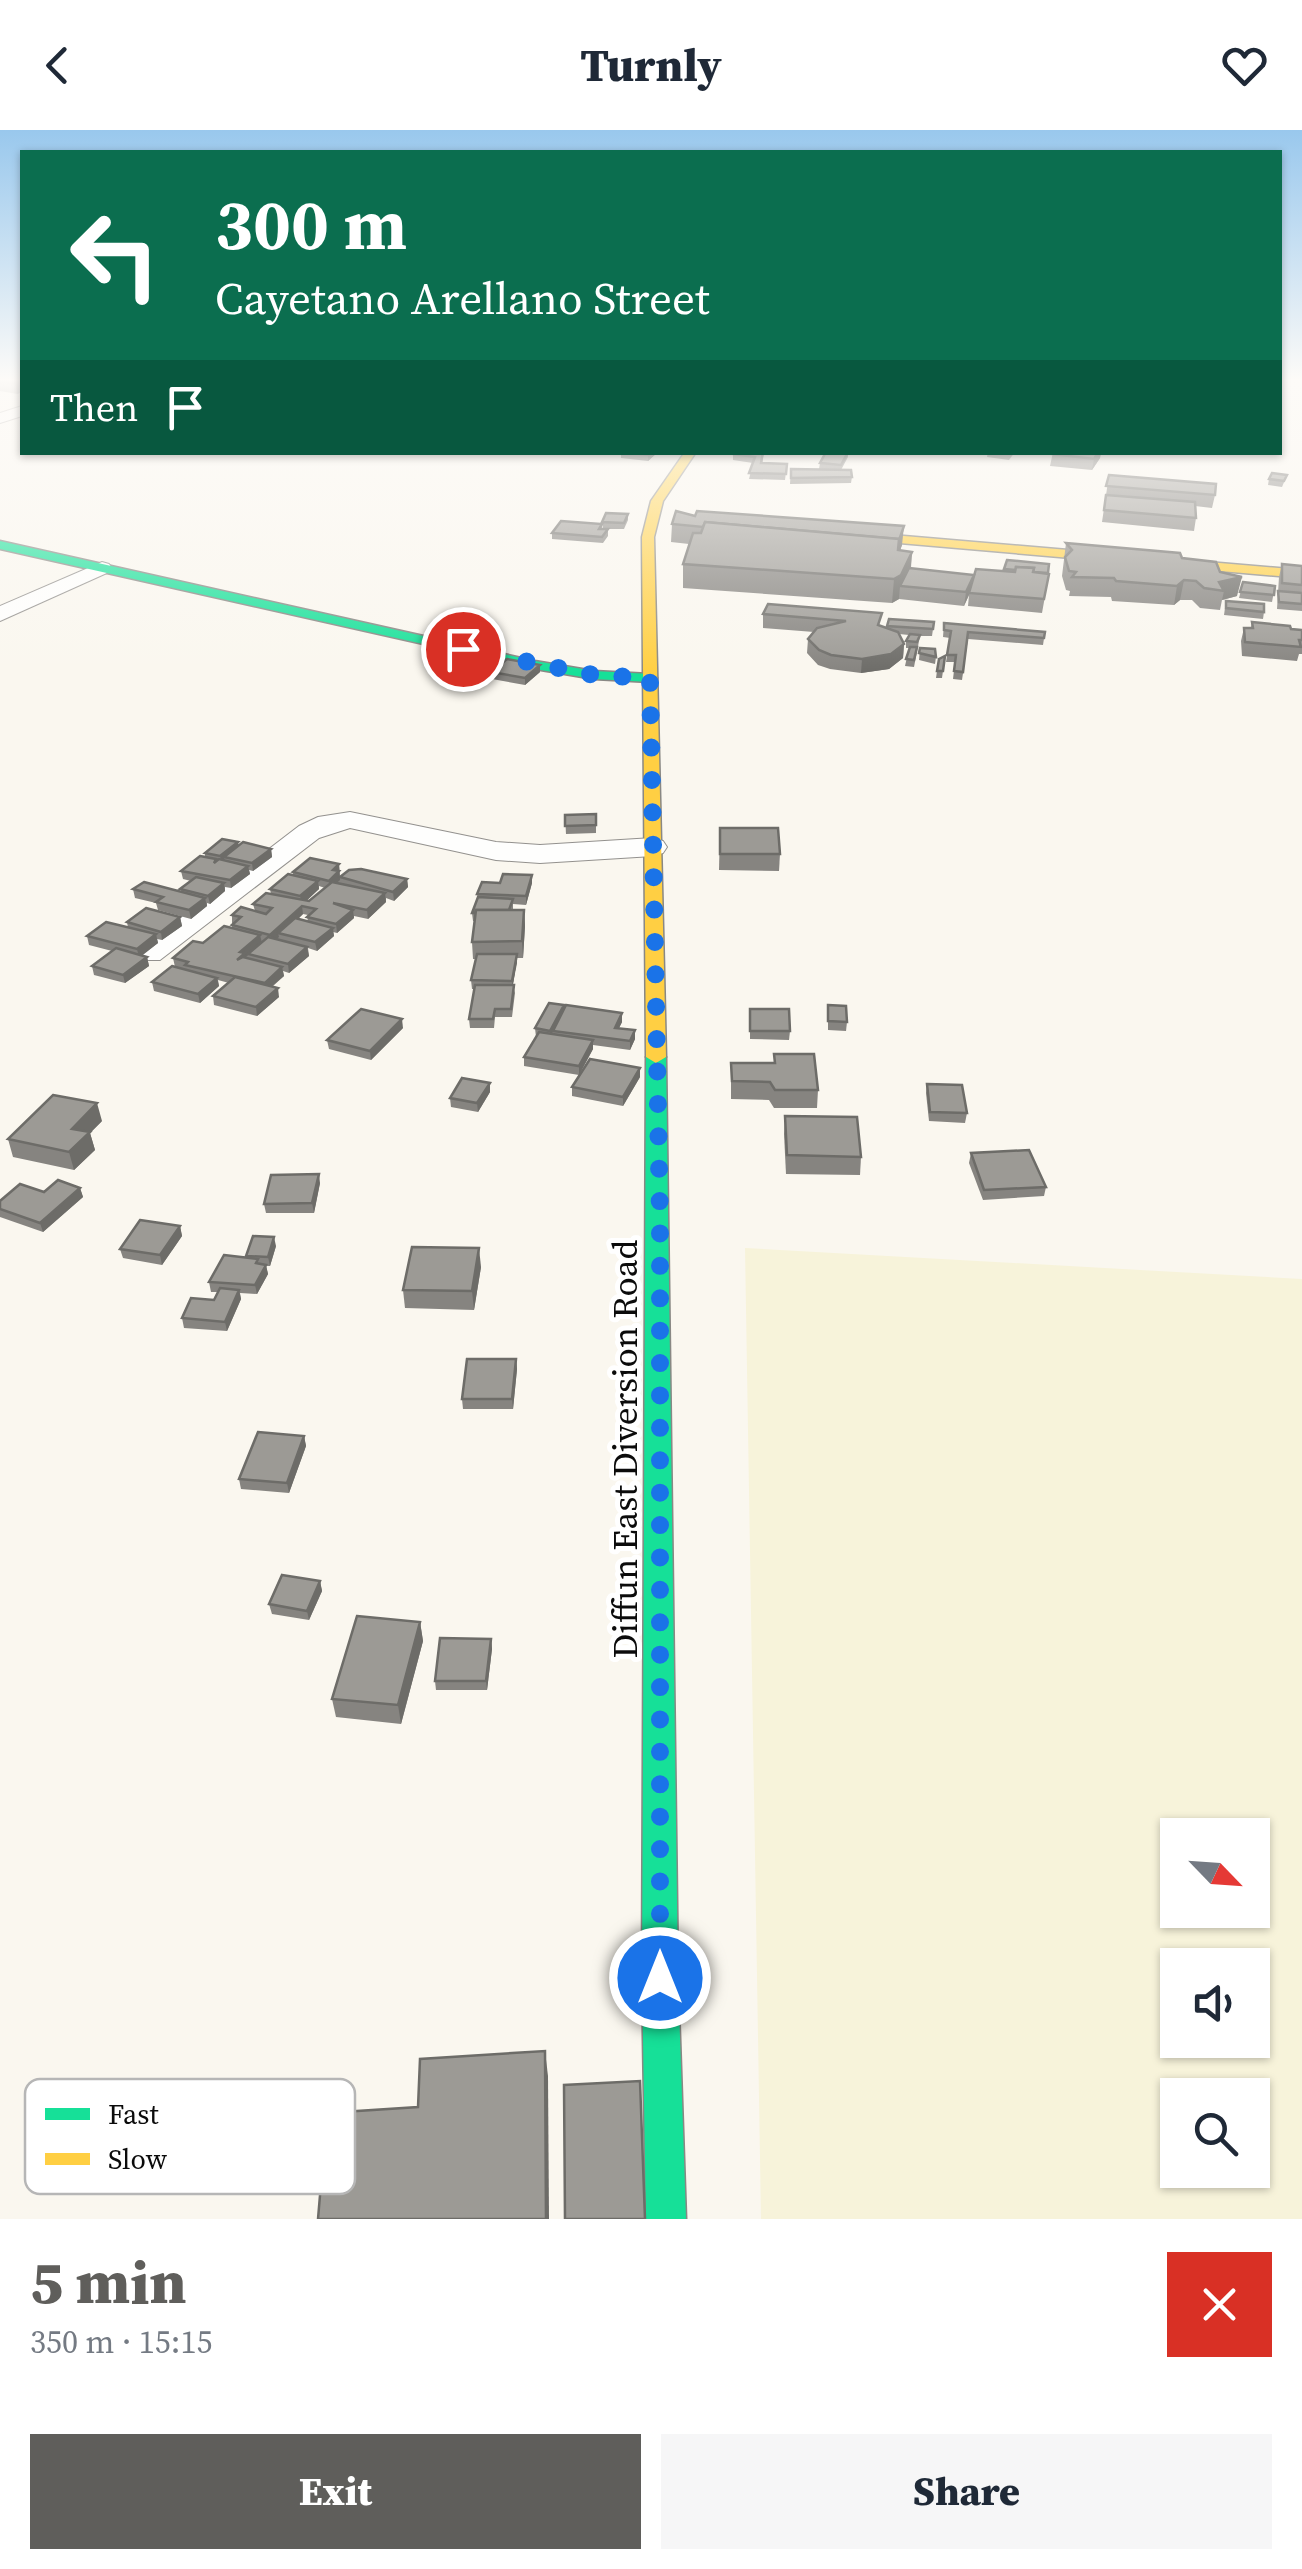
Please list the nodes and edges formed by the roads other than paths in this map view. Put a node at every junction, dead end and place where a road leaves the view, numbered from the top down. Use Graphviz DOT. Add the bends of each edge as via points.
graph roads {
  1 [pos="670,478"];
  2 [pos="806,532"];
  3 [pos="0,545"];
  4 [pos="102,568"];
  5 [pos="1302,574"];
  6 [pos="0,614"];
  7 [pos="650,678"];
  8 [pos="653,847"];
  9 [pos="149,954"];
  10 [pos="666,2219"];
  1 -- 7 [label="main road, Diffun East Diversion Road" via="660,492"];
  2 -- 5 [label="main road"];
  3 -- 4 [label="main road"];
  4 -- 6 [label="street"];
  4 -- 7 [label="main road" via="536,665"];
  7 -- 8 [label="main road, Diffun East Diversion Road"];
  8 -- 9 [label="street" via="526,853 350,820 328,823"];
  8 -- 10 [label="main road, Diffun East Diversion Road"];
}
